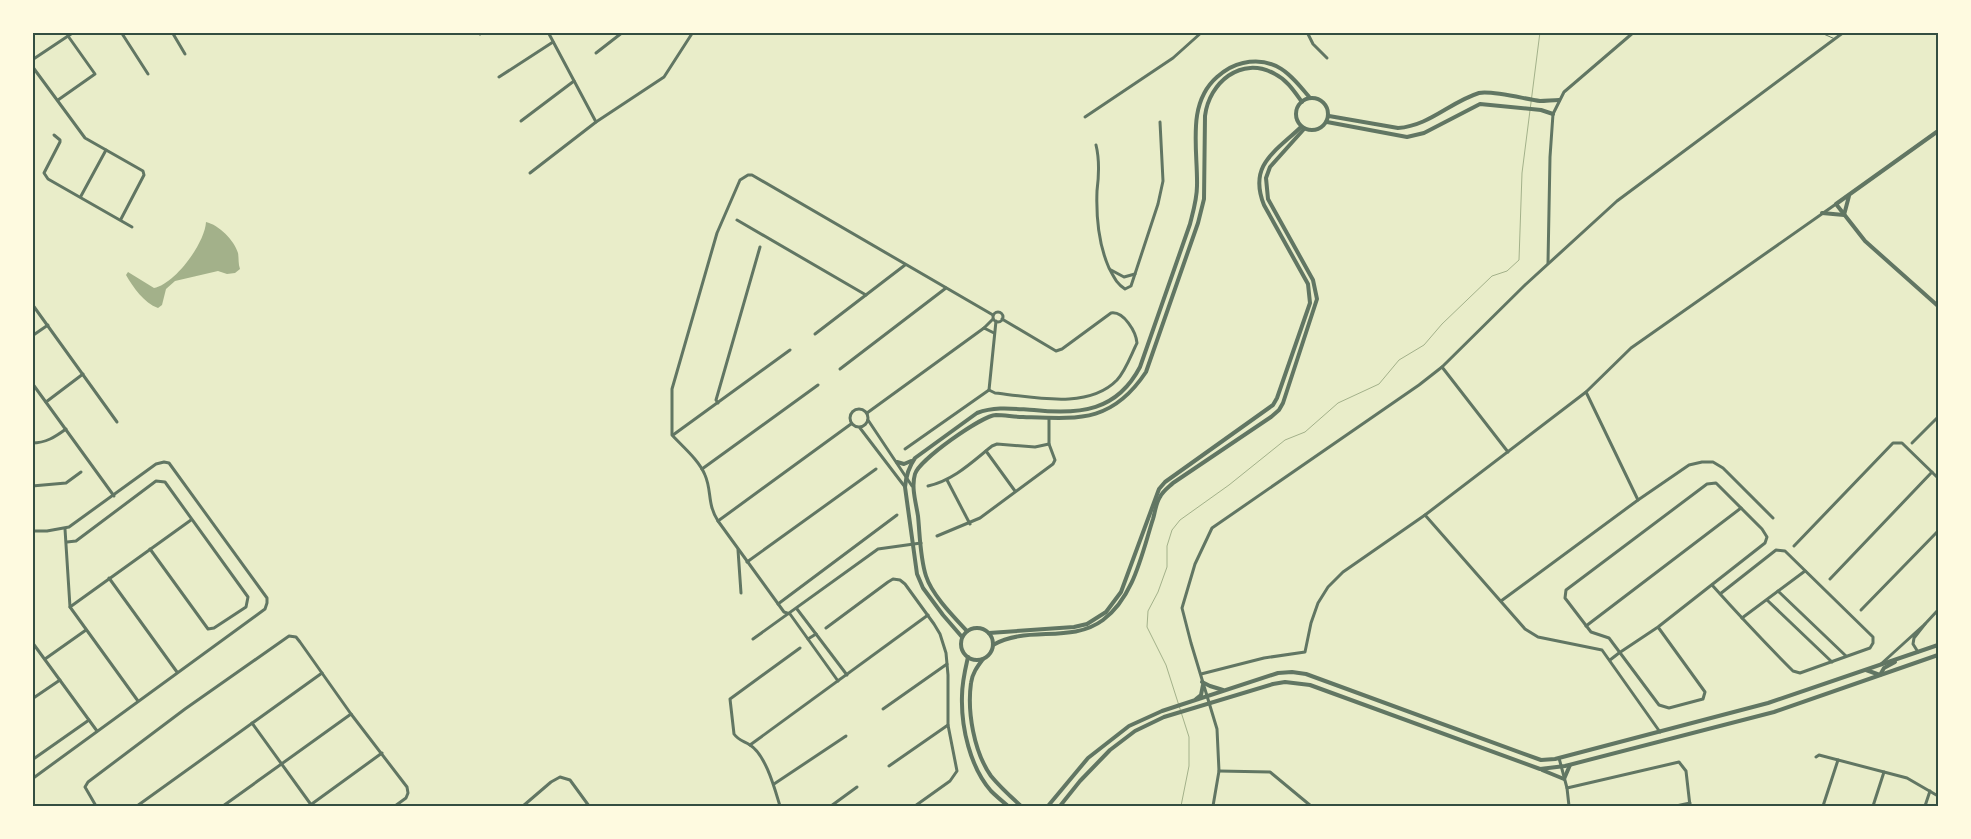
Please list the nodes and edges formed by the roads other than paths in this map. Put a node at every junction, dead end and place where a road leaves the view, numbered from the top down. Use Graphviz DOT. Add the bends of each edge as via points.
graph roads {
  1 [pos="74,32"];
  2 [pos="121,32"];
  3 [pos="172,32"];
  4 [pos="548,32"];
  5 [pos="623,32"];
  6 [pos="693,32"];
  7 [pos="1202,32"];
  8 [pos="1307,32"];
  9 [pos="1634,32"];
  10 [pos="1819,32"];
  11 [pos="1844,32"];
  12 [pos="68,36"];
  13 [pos="1835,39"];
  14 [pos="553,42"];
  15 [pos="596,53"];
  16 [pos="185,54"];
  17 [pos="1327,58"];
  18 [pos="32,60"];
  19 [pos="32,66"];
  20 [pos="148,74"];
  21 [pos="500,77"];
  22 [pos="574,81"];
  23 [pos="1310,98"];
  24 [pos="58,100"];
  25 [pos="1559,100"];
  26 [pos="1302,102"];
  27 [pos="1553,114"];
  28 [pos="1329,116"];
  29 [pos="1085,117"];
  30 [pos="521,121"];
  31 [pos="596,122"];
  32 [pos="1160,122"];
  33 [pos="1327,122"];
  34 [pos="1303,128"];
  35 [pos="1938,131"];
  36 [pos="54,135"];
  37 [pos="1096,145"];
  38 [pos="106,150"];
  39 [pos="530,173"];
  40 [pos="1849,195"];
  41 [pos="81,196"];
  42 [pos="1836,204"];
  43 [pos="1822,214"];
  44 [pos="1844,215"];
  45 [pos="121,219"];
  46 [pos="737,220"];
  47 [pos="132,227"];
  48 [pos="760,247"];
  49 [pos="1548,264"];
  50 [pos="905,265"];
  51 [pos="1110,270"];
  52 [pos="1135,274"];
  53 [pos="946,288"];
  54 [pos="866,295"];
  55 [pos="32,304"];
  56 [pos="1938,306"];
  57 [pos="994,318"];
  58 [pos="1002,319"];
  59 [pos="48,325"];
  60 [pos="984,328"];
  61 [pos="815,334"];
  62 [pos="994,334"];
  63 [pos="32,336"];
  64 [pos="790,350"];
  65 [pos="1442,367"];
  66 [pos="840,369"];
  67 [pos="83,374"];
  68 [pos="32,383"];
  69 [pos="818,385"];
  70 [pos="989,390"];
  71 [pos="1586,392"];
  72 [pos="46,402"];
  73 [pos="718,403"];
  74 [pos="867,413"];
  75 [pos="1938,417"];
  76 [pos="1049,418"];
  77 [pos="868,420"];
  78 [pos="117,422"];
  79 [pos="852,424"];
  80 [pos="860,428"];
  81 [pos="66,429"];
  82 [pos="672,435"];
  83 [pos="32,443"];
  84 [pos="1912,443"];
  85 [pos="1049,444"];
  86 [pos="905,449"];
  87 [pos="986,451"];
  88 [pos="1508,452"];
  89 [pos="915,458"];
  90 [pos="897,462"];
  91 [pos="702,469"];
  92 [pos="876,469"];
  93 [pos="81,472"];
  94 [pos="1932,472"];
  95 [pos="907,476"];
  96 [pos="1938,478"];
  97 [pos="947,480"];
  98 [pos="32,486"];
  99 [pos="928,486"];
  100 [pos="905,487"];
  101 [pos="914,491"];
  102 [pos="1015,491"];
  103 [pos="114,496"];
  104 [pos="1638,500"];
  105 [pos="1741,508"];
  106 [pos="1425,514"];
  107 [pos="897,515"];
  108 [pos="1773,518"];
  109 [pos="191,520"];
  110 [pos="718,521"];
  111 [pos="970,524"];
  112 [pos="65,529"];
  113 [pos="32,531"];
  114 [pos="1938,531"];
  115 [pos="937,536"];
  116 [pos="67,542"];
  117 [pos="921,543"];
  118 [pos="913,544"];
  119 [pos="1794,546"];
  120 [pos="150,549"];
  121 [pos="738,549"];
  122 [pos="747,562"];
  123 [pos="1805,571"];
  124 [pos="109,578"];
  125 [pos="1830,579"];
  126 [pos="1712,585"];
  127 [pos="1778,591"];
  128 [pos="741,593"];
  129 [pos="1720,594"];
  130 [pos="1767,600"];
  131 [pos="1500,601"];
  132 [pos="778,604"];
  133 [pos="70,607"];
  134 [pos="797,609"];
  135 [pos="1861,610"];
  136 [pos="1938,610"];
  137 [pos="790,614"];
  138 [pos="928,615"];
  139 [pos="1742,618"];
  140 [pos="1926,624"];
  141 [pos="1586,626"];
  142 [pos="1658,627"];
  143 [pos="826,628"];
  144 [pos="86,630"];
  145 [pos="967,631"];
  146 [pos="989,633"];
  147 [pos="816,634"];
  148 [pos="962,637"];
  149 [pos="753,639"];
  150 [pos="808,639"];
  151 [pos="32,642"];
  152 [pos="993,645"];
  153 [pos="1938,645"];
  154 [pos="800,648"];
  155 [pos="1918,652"];
  156 [pos="1620,653"];
  157 [pos="1938,655"];
  158 [pos="1908,656"];
  159 [pos="968,657"];
  160 [pos="1847,657"];
  161 [pos="45,659"];
  162 [pos="982,659"];
  163 [pos="1610,660"];
  164 [pos="1832,662"];
  165 [pos="948,663"];
  166 [pos="1878,666"];
  167 [pos="1866,670"];
  168 [pos="177,672"];
  169 [pos="322,673"];
  170 [pos="1201,674"];
  171 [pos="847,675"];
  172 [pos="1880,675"];
  173 [pos="60,680"];
  174 [pos="838,681"];
  175 [pos="1203,683"];
  176 [pos="1226,690"];
  177 [pos="1206,696"];
  178 [pos="32,700"];
  179 [pos="1195,700"];
  180 [pos="138,701"];
  181 [pos="1768,703"];
  182 [pos="1209,704"];
  183 [pos="883,709"];
  184 [pos="1774,712"];
  185 [pos="351,714"];
  186 [pos="89,720"];
  187 [pos="252,723"];
  188 [pos="948,724"];
  189 [pos="97,731"];
  190 [pos="1660,732"];
  191 [pos="846,736"];
  192 [pos="750,744"];
  193 [pos="382,753"];
  194 [pos="1816,757"];
  195 [pos="1559,758"];
  196 [pos="32,760"];
  197 [pos="1838,760"];
  198 [pos="282,763"];
  199 [pos="1570,765"];
  200 [pos="889,766"];
  201 [pos="1560,767"];
  202 [pos="1540,769"];
  203 [pos="1219,771"];
  204 [pos="1884,772"];
  205 [pos="32,779"];
  206 [pos="1564,779"];
  207 [pos="774,784"];
  208 [pos="857,788"];
  209 [pos="1567,788"];
  210 [pos="1930,791"];
  211 [pos="1938,796"];
  212 [pos="1690,805"];
  213 [pos="96,806"];
  214 [pos="137,806"];
  215 [pos="223,806"];
  216 [pos="311,806"];
  217 [pos="395,806"];
  218 [pos="523,806"];
  219 [pos="590,806"];
  220 [pos="780,806"];
  221 [pos="830,806"];
  222 [pos="915,806"];
  223 [pos="1008,806"];
  224 [pos="1021,806"];
  225 [pos="1048,806"];
  226 [pos="1060,806"];
  227 [pos="1212,806"];
  228 [pos="1311,806"];
  229 [pos="1569,806"];
  230 [pos="1676,806"];
  231 [pos="1824,806"];
  232 [pos="1873,806"];
  233 [pos="1925,806"];
  1 -- 12 [label="street"];
  2 -- 20 [label="street"];
  3 -- 16 [label="street"];
  4 -- 14 [label="street"];
  5 -- 15 [label="street"];
  6 -- 31 [label="street" via="664,76"];
  7 -- 29 [label="street" via="1173,58"];
  8 -- 17 [label="street" via="1313,44"];
  9 -- 25 [label="street" via="1564,92"];
  10 -- 13 [label="lane"];
  11 -- 13 [label="street"];
  12 -- 18 [label="street"];
  12 -- 24 [label="street" via="95,74"];
  13 -- 49 [label="street" via="1617,201"];
  14 -- 21 [label="street"];
  14 -- 22 [label="street"];
  19 -- 24 [label="street"];
  22 -- 30 [label="street"];
  22 -- 31 [label="street"];
  23 -- 26 [label="street"];
  23 -- 28 [label="street" via="1324,102"];
  23 -- 89 [label="street" via="1283,69 1266,62 1234,65 1211,82 1197,113 1196,200 1190,224 1140,367 1125,389 1100,406 1084,410 988,409 977,413"];
  24 -- 38 [label="street" via="85,138"];
  25 -- 27 [label="street"];
  25 -- 28 [label="street" via="1542,101 1481,92 1422,123 1398,128"];
  26 -- 34 [label="street" via="1296,117"];
  26 -- 76 [label="street" via="1282,78 1257,68 1234,72 1220,82 1207,105 1204,199 1146,372 1125,399 1103,412 1074,419"];
  27 -- 33 [label="street" via="1480,104 1424,134 1407,137"];
  27 -- 49 [label="street"];
  28 -- 33 [label="street"];
  31 -- 39 [label="street"];
  32 -- 52 [label="street" via="1163,181"];
  33 -- 34 [label="street" via="1316,130"];
  34 -- 146 [label="street" via="1267,160 1258,180 1264,205 1303,274 1310,294 1310,303 1273,405 1159,489 1121,592 1106,612 1087,624 1074,627"];
  34 -- 152 [label="street" via="1270,166 1266,178 1268,199 1313,280 1317,299 1279,410 1173,483 1160,496 1127,591 1113,612 1091,628 1018,636"];
  35 -- 40 [label="street"];
  36 -- 41 [label="street" via="60,142 44,173"];
  37 -- 51 [label="street" via="1100,172 1098,230"];
  38 -- 41 [label="street"];
  38 -- 45 [label="street" via="144,171"];
  40 -- 42 [label="street"];
  40 -- 44 [label="street"];
  41 -- 45 [label="street"];
  42 -- 43 [label="street"];
  42 -- 44 [label="street"];
  43 -- 44 [label="street"];
  43 -- 71 [label="street" via="1631,348"];
  44 -- 56 [label="street" via="1865,241"];
  45 -- 47 [label="street"];
  46 -- 54 [label="street"];
  48 -- 73 [label="street" via="716,400"];
  49 -- 65 [label="street"];
  50 -- 53 [label="street"];
  50 -- 54 [label="street"];
  50 -- 82 [label="street" via="752,176 744,177 717,233 672,389"];
  51 -- 52 [label="street" via="1124,277"];
  51 -- 52 [label="street" via="1125,289 1131,286"];
  53 -- 57 [label="street"];
  53 -- 66 [label="street"];
  54 -- 61 [label="street"];
  55 -- 59 [label="street"];
  57 -- 58 [label="street" via="1000,322"];
  57 -- 58 [label="street" via="995,312 1000,312"];
  57 -- 60 [label="street"];
  57 -- 62 [label="street"];
  58 -- 70 [label="street" via="1056,351 1117,312 1137,337 1137,343 1118,379 1096,395 1082,399 995,394"];
  59 -- 63 [label="street"];
  59 -- 67 [label="street"];
  60 -- 62 [label="street"];
  60 -- 74 [label="street"];
  62 -- 70 [label="street"];
  64 -- 73 [label="street"];
  65 -- 88 [label="street"];
  65 -- 170 [label="street" via="1212,528 1182,608"];
  67 -- 72 [label="street"];
  67 -- 78 [label="street"];
  68 -- 72 [label="street"];
  69 -- 91 [label="street"];
  70 -- 86 [label="street"];
  71 -- 88 [label="street"];
  71 -- 104 [label="street"];
  72 -- 81 [label="street"];
  73 -- 82 [label="street"];
  74 -- 77 [label="street"];
  74 -- 79 [label="street" via="862,409 853,411"];
  75 -- 84 [label="street"];
  76 -- 85 [label="street"];
  76 -- 101 [label="street" via="996,415 980,420 921,463 914,475"];
  77 -- 80 [label="street"];
  77 -- 90 [label="street"];
  79 -- 80 [label="street"];
  79 -- 110 [label="street"];
  80 -- 100 [label="street"];
  81 -- 83 [label="street" via="44,442"];
  81 -- 103 [label="street"];
  82 -- 91 [label="street"];
  85 -- 87 [label="street" via="1035,447 997,444"];
  85 -- 102 [label="street" via="1055,460 1053,464"];
  87 -- 97 [label="street"];
  87 -- 102 [label="street"];
  88 -- 106 [label="street"];
  89 -- 90 [label="street" via="904,464"];
  89 -- 95 [label="street"];
  90 -- 95 [label="street"];
  91 -- 110 [label="street" via="712,511"];
  92 -- 122 [label="street"];
  93 -- 98 [label="street" via="66,483"];
  94 -- 96 [label="street"];
  94 -- 119 [label="street" via="1902,443 1893,443"];
  94 -- 125 [label="street"];
  95 -- 100 [label="street"];
  95 -- 101 [label="street"];
  97 -- 99 [label="street"];
  97 -- 111 [label="street"];
  100 -- 118 [label="street"];
  101 -- 117 [label="street"];
  102 -- 111 [label="street"];
  103 -- 112 [label="street"];
  103 -- 168 [label="street" via="156,464 169,463 266,598 265,609"];
  104 -- 108 [label="street" via="1689,466 1712,462 1723,468"];
  104 -- 131 [label="street"];
  105 -- 126 [label="street" via="1762,529 1767,537 1765,543"];
  105 -- 141 [label="street"];
  105 -- 141 [label="street" via="1716,483 1706,484 1566,590 1565,598"];
  106 -- 131 [label="street"];
  106 -- 170 [label="street" via="1343,572 1328,587 1318,603 1305,652 1264,658"];
  107 -- 132 [label="street"];
  109 -- 116 [label="street" via="164,482 156,482 76,541"];
  109 -- 120 [label="street"];
  109 -- 120 [label="street" via="248,597 246,607 208,629"];
  110 -- 121 [label="street"];
  111 -- 115 [label="street"];
  112 -- 113 [label="street"];
  112 -- 116 [label="street"];
  114 -- 135 [label="street"];
  116 -- 133 [label="street"];
  117 -- 118 [label="street"];
  117 -- 145 [label="street" via="927,578"];
  118 -- 134 [label="street" via="878,548"];
  118 -- 148 [label="street" via="917,574 923,588"];
  120 -- 124 [label="street"];
  121 -- 122 [label="street"];
  121 -- 128 [label="street"];
  122 -- 132 [label="street"];
  123 -- 127 [label="street"];
  123 -- 129 [label="street" via="1785,551 1776,550"];
  123 -- 160 [label="street" via="1872,637 1870,648"];
  124 -- 133 [label="street"];
  124 -- 168 [label="street"];
  126 -- 129 [label="street"];
  126 -- 142 [label="street"];
  127 -- 130 [label="street"];
  127 -- 160 [label="street"];
  129 -- 139 [label="street"];
  130 -- 139 [label="street"];
  130 -- 164 [label="street"];
  131 -- 163 [label="street" via="1525,629 1538,637 1596,647"];
  132 -- 137 [label="street"];
  133 -- 144 [label="street"];
  134 -- 137 [label="street"];
  134 -- 147 [label="street"];
  136 -- 140 [label="street"];
  137 -- 149 [label="street"];
  137 -- 150 [label="street"];
  138 -- 143 [label="street" via="903,582 893,579"];
  138 -- 165 [label="street" via="940,634"];
  138 -- 171 [label="street"];
  139 -- 164 [label="street" via="1793,671 1800,673"];
  140 -- 155 [label="street" via="1912,644"];
  140 -- 166 [label="street"];
  141 -- 156 [label="street" via="1591,632 1609,638"];
  142 -- 156 [label="street"];
  142 -- 156 [label="street" via="1705,692 1704,699 1669,708 1660,705"];
  144 -- 161 [label="street"];
  144 -- 180 [label="street"];
  145 -- 146 [label="street" via="974,628"];
  145 -- 148 [label="street"];
  146 -- 152 [label="street"];
  147 -- 150 [label="street"];
  147 -- 171 [label="street"];
  148 -- 159 [label="street" via="962,648"];
  150 -- 174 [label="street"];
  151 -- 161 [label="street"];
  152 -- 162 [label="street" via="992,651"];
  153 -- 155 [label="street"];
  154 -- 192 [label="street" via="730,700 734,734 737,739"];
  155 -- 158 [label="street"];
  156 -- 163 [label="street"];
  157 -- 172 [label="street"];
  158 -- 166 [label="street"];
  158 -- 172 [label="street" via="1884,668"];
  159 -- 162 [label="street"];
  159 -- 223 [label="street" via="962,697 967,738 972,756 990,790"];
  160 -- 164 [label="street"];
  161 -- 173 [label="street"];
  162 -- 224 [label="street" via="971,683 974,733 991,776"];
  163 -- 190 [label="street"];
  165 -- 183 [label="street"];
  165 -- 188 [label="street"];
  166 -- 167 [label="street"];
  167 -- 172 [label="street"];
  167 -- 181 [label="street"];
  168 -- 180 [label="street"];
  169 -- 185 [label="street"];
  169 -- 187 [label="street"];
  169 -- 213 [label="street" via="296,636 288,636 88,782 85,787"];
  170 -- 175 [label="street"];
  171 -- 174 [label="street"];
  172 -- 184 [label="street"];
  173 -- 178 [label="street"];
  173 -- 186 [label="street"];
  174 -- 192 [label="street"];
  175 -- 176 [label="street"];
  175 -- 177 [label="street"];
  175 -- 179 [label="street"];
  176 -- 177 [label="street"];
  176 -- 195 [label="street" via="1278,673 1306,674 1541,760"];
  177 -- 179 [label="street"];
  177 -- 182 [label="street"];
  179 -- 225 [label="street" via="1162,710 1129,726 1100,748"];
  180 -- 189 [label="street"];
  181 -- 184 [label="street"];
  181 -- 190 [label="street"];
  182 -- 202 [label="street" via="1273,684 1310,684"];
  182 -- 203 [label="street" via="1217,729"];
  182 -- 226 [label="street" via="1164,717 1134,731 1110,750"];
  184 -- 199 [label="street"];
  185 -- 193 [label="street"];
  185 -- 198 [label="street"];
  186 -- 189 [label="street"];
  186 -- 196 [label="street"];
  187 -- 198 [label="street"];
  187 -- 214 [label="street"];
  188 -- 200 [label="street"];
  188 -- 222 [label="street" via="956,774"];
  189 -- 205 [label="street"];
  190 -- 195 [label="street"];
  191 -- 207 [label="street"];
  192 -- 207 [label="street"];
  193 -- 216 [label="street"];
  193 -- 217 [label="street" via="407,787 406,798"];
  194 -- 197 [label="street"];
  195 -- 201 [label="street"];
  197 -- 204 [label="street"];
  197 -- 231 [label="street"];
  198 -- 215 [label="street"];
  198 -- 216 [label="street"];
  199 -- 201 [label="street"];
  199 -- 206 [label="street"];
  201 -- 202 [label="street"];
  201 -- 206 [label="street"];
  202 -- 206 [label="street"];
  203 -- 227 [label="street"];
  203 -- 228 [label="street" via="1270,772"];
  204 -- 210 [label="street" via="1907,778"];
  204 -- 232 [label="street"];
  206 -- 209 [label="street"];
  207 -- 220 [label="street"];
  208 -- 221 [label="street"];
  209 -- 212 [label="street" via="1679,762 1686,771"];
  209 -- 229 [label="street"];
  210 -- 211 [label="street"];
  210 -- 233 [label="street"];
  212 -- 230 [label="street"];
  218 -- 219 [label="street" via="560,777 570,780"];
}
